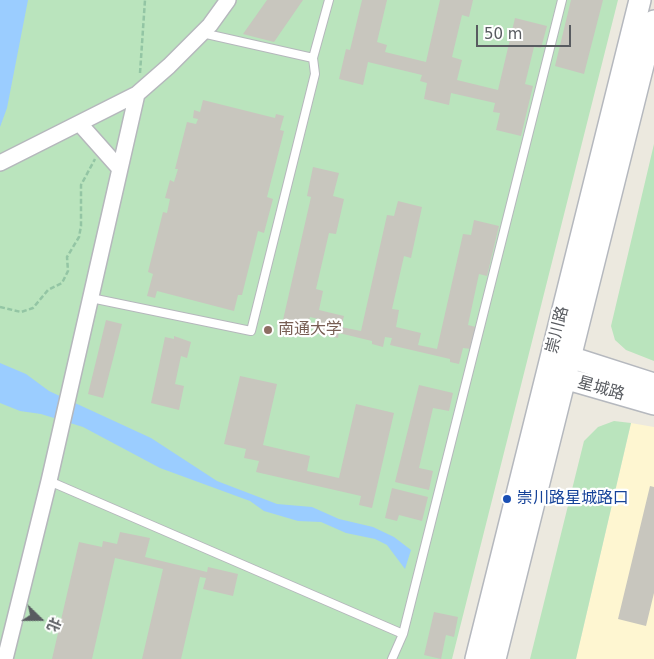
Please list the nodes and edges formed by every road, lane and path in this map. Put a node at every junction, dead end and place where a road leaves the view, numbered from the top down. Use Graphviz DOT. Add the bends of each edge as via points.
graph roads {
  1 [pos="145,0"];
  2 [pos="228,0"];
  3 [pos="329,0"];
  4 [pos="562,0"];
  5 [pos="640,0"];
  6 [pos="654,21"];
  7 [pos="202,33"];
  8 [pos="313,58"];
  9 [pos="137,94"];
  10 [pos="80,124"];
  11 [pos="103,148"];
  12 [pos="0,162"];
  13 [pos="120,169"];
  14 [pos="91,298"];
  15 [pos="0,307"];
  16 [pos="561,354"];
  17 [pos="555,376"];
  18 [pos="654,384"];
  19 [pos="654,404"];
  20 [pos="49,482"];
  21 [pos="403,634"];
  22 [pos="5,659"];
  23 [pos="392,659"];
  24 [pos="476,659"];
  25 [pos="495,659"];
  1 -- 9 [label="path"];
  2 -- 7 [label="street"];
  3 -- 8 [label="lane"];
  4 -- 21 [label="lane"];
  5 -- 16 [label="main road, 崇川路"];
  6 -- 16 [label="main road, 崇川路"];
  7 -- 8 [label="lane"];
  7 -- 9 [label="street"];
  8 -- 14 [label="lane" via="316,74 251,331"];
  9 -- 10 [label="street"];
  9 -- 13 [label="street"];
  10 -- 11 [label="street"];
  10 -- 12 [label="street"];
  11 -- 13 [label="street"];
  11 -- 15 [label="path" via="81,185 79,237 66,258 68,271 62,284 48,290 32,308 21,312"];
  13 -- 14 [label="street"];
  14 -- 20 [label="street"];
  16 -- 17 [label="main road, 崇川路"];
  16 -- 18 [label="main road, 星城路"];
  17 -- 19 [label="main road, 星城路"];
  17 -- 24 [label="main road, 崇川路"];
  17 -- 25 [label="main road, 崇川路"];
  20 -- 21 [label="lane"];
  20 -- 22 [label="street"];
  21 -- 23 [label="lane"];
}
